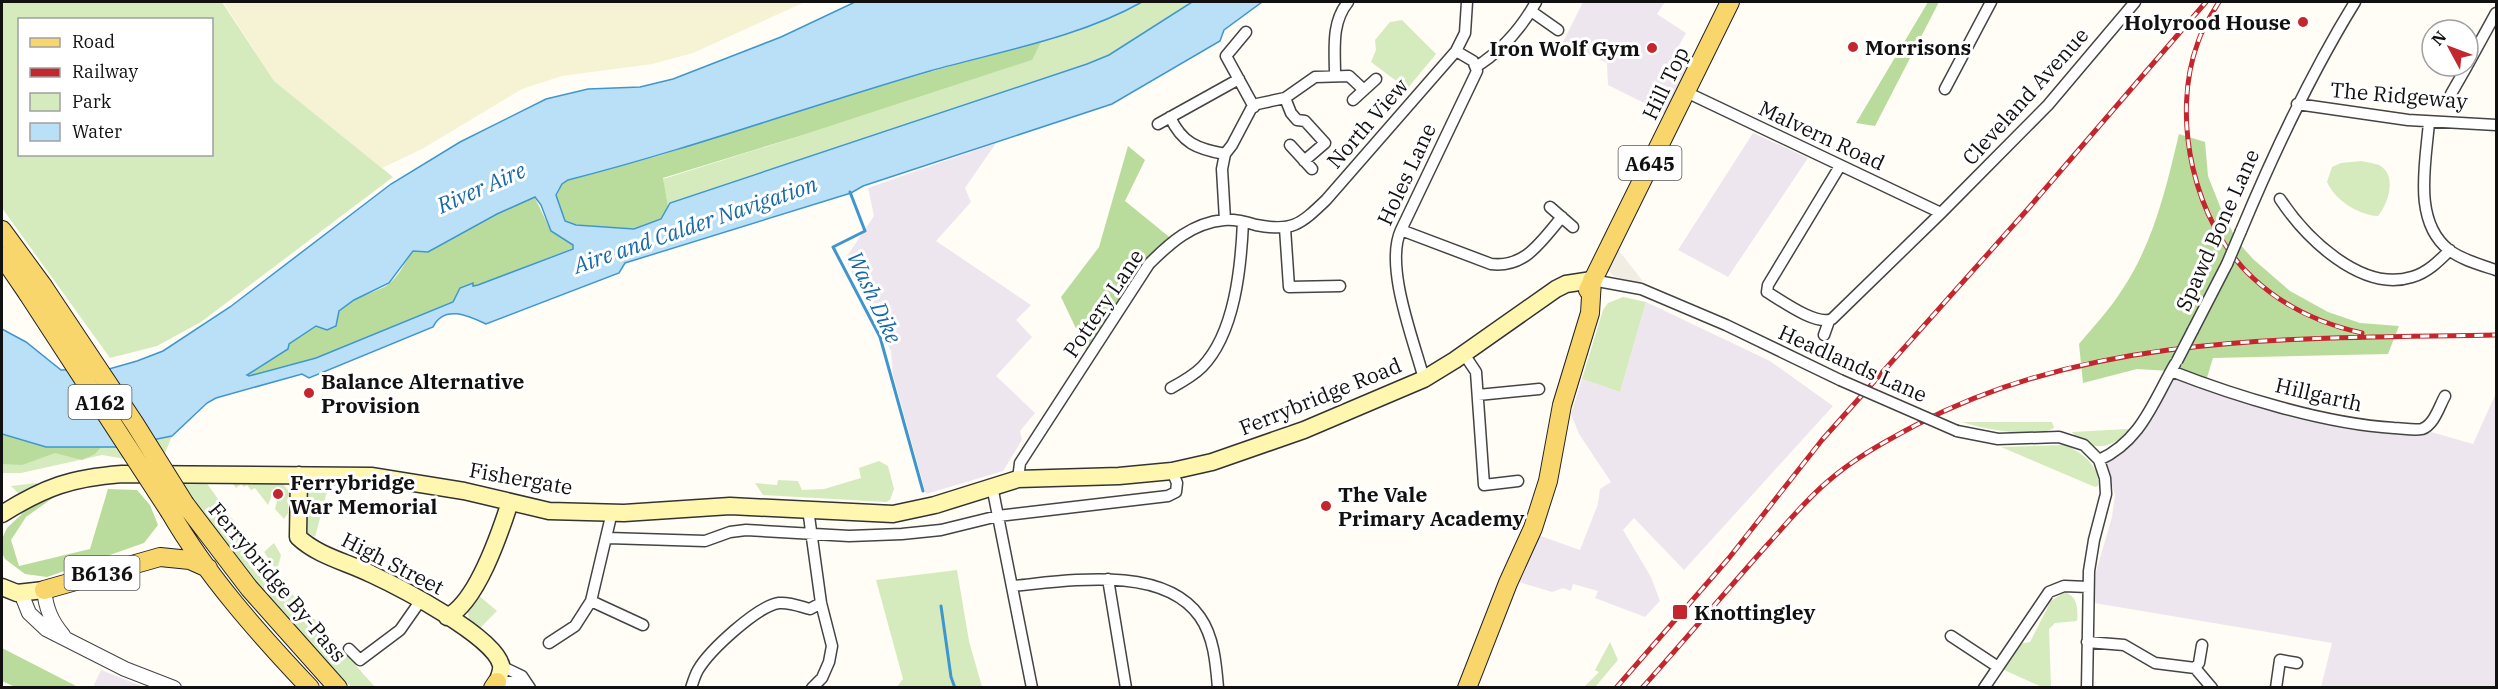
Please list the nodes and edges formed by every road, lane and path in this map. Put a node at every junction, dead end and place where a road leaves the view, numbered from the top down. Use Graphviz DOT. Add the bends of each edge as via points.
graph roads {
  1 [pos="1348,2"];
  2 [pos="1467,2"];
  3 [pos="1730,2"];
  4 [pos="1991,2"];
  5 [pos="2135,2"];
  6 [pos="2355,2"];
  7 [pos="1533,6"];
  8 [pos="2496,13"];
  9 [pos="1558,30"];
  10 [pos="1246,32"];
  11 [pos="2480,42"];
  12 [pos="1456,51"];
  13 [pos="1476,67"];
  14 [pos="1335,75"];
  15 [pos="2460,78"];
  16 [pos="1239,79"];
  17 [pos="1376,80"];
  18 [pos="1945,89"];
  19 [pos="1364,90"];
  20 [pos="1686,92"];
  21 [pos="2451,94"];
  22 [pos="1285,98"];
  23 [pos="1353,100"];
  24 [pos="2297,104"];
  25 [pos="1254,107"];
  26 [pos="1170,117"];
  27 [pos="2429,122"];
  28 [pos="1158,124"];
  29 [pos="2496,125"];
  30 [pos="1290,145"];
  31 [pos="1224,154"];
  32 [pos="1840,166"];
  33 [pos="2280,199"];
  34 [pos="1550,207"];
  35 [pos="1941,213"];
  36 [pos="1562,218"];
  37 [pos="1225,220"];
  38 [pos="1243,222"];
  39 [pos="1574,227"];
  40 [pos="1285,228"];
  41 [pos="2,230"];
  42 [pos="1401,230"];
  43 [pos="2450,250"];
  44 [pos="2,256"];
  45 [pos="2496,270"];
  46 [pos="1592,280"];
  47 [pos="1340,286"];
  48 [pos="35,290"];
  49 [pos="1831,320"];
  50 [pos="1824,335"];
  51 [pos="1464,354"];
  52 [pos="2174,366"];
  53 [pos="1424,379"];
  54 [pos="1171,388"];
  55 [pos="1539,388"];
  56 [pos="1478,395"];
  57 [pos="2445,396"];
  58 [pos="2099,460"];
  59 [pos="1172,471"];
  60 [pos="299,475"];
  61 [pos="1038,477"];
  62 [pos="1018,479"];
  63 [pos="1518,481"];
  64 [pos="992,486"];
  65 [pos="510,502"];
  66 [pos="808,509"];
  67 [pos="612,512"];
  68 [pos="177,513"];
  69 [pos="2,514"];
  70 [pos="998,516"];
  71 [pos="810,534"];
  72 [pos="608,538"];
  73 [pos="160,557"];
  74 [pos="208,568"];
  75 [pos="1108,579"];
  76 [pos="1013,586"];
  77 [pos="2,587"];
  78 [pos="2088,587"];
  79 [pos="44,590"];
  80 [pos="21,593"];
  81 [pos="421,600"];
  82 [pos="591,601"];
  83 [pos="821,603"];
  84 [pos="462,604"];
  85 [pos="803,607"];
  86 [pos="447,617"];
  87 [pos="643,625"];
  88 [pos="464,628"];
  89 [pos="827,628"];
  90 [pos="64,636"];
  91 [pos="1951,636"];
  92 [pos="2087,642"];
  93 [pos="549,643"];
  94 [pos="2202,645"];
  95 [pos="349,649"];
  96 [pos="2297,663"];
  97 [pos="1998,666"];
  98 [pos="2195,668"];
  99 [pos="497,678"];
  100 [pos="529,686"];
  101 [pos="174,687"];
  102 [pos="310,687"];
  103 [pos="338,687"];
  104 [pos="691,687"];
  105 [pos="812,687"];
  106 [pos="1032,687"];
  107 [pos="1126,687"];
  108 [pos="1218,687"];
  109 [pos="1467,687"];
  110 [pos="1984,687"];
  111 [pos="2087,687"];
  112 [pos="2212,687"];
  113 [pos="2276,687"];
  1 -- 14 [label="street" via="1335,27"];
  2 -- 12 [label="street" via="1465,33"];
  3 -- 20 [label="main road, Hill Top / A645"];
  4 -- 18 [label="street"];
  5 -- 35 [label="street, Cleveland Avenue" via="2048,105"];
  6 -- 24 [label="street, Spawd Bone Lane"];
  7 -- 9 [label="street"];
  7 -- 13 [label="street" via="1520,27"];
  8 -- 11 [label="street"];
  10 -- 16 [label="street" via="1226,56"];
  12 -- 13 [label="street"];
  12 -- 40 [label="street, North View" via="1326,200 1306,219"];
  13 -- 42 [label="street, Holes Lane"];
  14 -- 19 [label="street" via="1349,76"];
  14 -- 22 [label="street" via="1315,77"];
  15 -- 21 [label="street"];
  16 -- 25 [label="street"];
  16 -- 26 [label="street"];
  17 -- 19 [label="street"];
  19 -- 23 [label="street"];
  20 -- 32 [label="street, Malvern Road"];
  20 -- 46 [label="main road, Hill Top / A645"];
  22 -- 25 [label="street"];
  22 -- 30 [label="street" via="1297,120 1305,121 1325,143 1308,165"];
  24 -- 27 [label="street, The Ridgeway"];
  24 -- 52 [label="street, Spawd Bone Lane, bridge" via="2226,264"];
  25 -- 31 [label="street"];
  26 -- 28 [label="street"];
  26 -- 31 [label="street" via="1177,132 1189,142"];
  27 -- 29 [label="street, The Ridgeway"];
  27 -- 43 [label="street" via="2425,197 2436,236"];
  31 -- 37 [label="street"];
  32 -- 35 [label="street, Malvern Road"];
  32 -- 49 [label="street" via="1770,279 1767,292 1813,318"];
  33 -- 43 [label="street" via="2330,255 2373,276 2412,278"];
  34 -- 36 [label="street"];
  35 -- 49 [label="street, Cleveland Avenue"];
  36 -- 39 [label="street"];
  36 -- 42 [label="street" via="1519,261 1505,266"];
  37 -- 38 [label="street, Pottery Lane"];
  37 -- 62 [label="street, Pottery Lane" via="1173,240 1149,264 1020,463"];
  38 -- 40 [label="street, Pottery Lane"];
  38 -- 54 [label="street" via="1238,285 1226,324 1204,365"];
  40 -- 47 [label="street" via="1289,287"];
  41 -- 48 [label="main road, A162"];
  42 -- 53 [label="street, Holes Lane" via="1395,247 1397,277"];
  43 -- 45 [label="street"];
  44 -- 48 [label="main road, A162"];
  46 -- 51 [label="main road, Ferrybridge Road" via="1556,289"];
  46 -- 58 [label="street, Headlands Lane, bridge" via="1641,289 1957,431 1998,439 2066,439 2084,445"];
  46 -- 109 [label="main road, A645" via="1590,313 1568,382 1548,481"];
  48 -- 68 [label="main road, A162, bridge"];
  49 -- 50 [label="street"];
  51 -- 53 [label="main road, Ferrybridge Road"];
  51 -- 56 [label="street" via="1476,372"];
  52 -- 57 [label="street, Hillgarth" via="2205,384 2263,401 2384,427 2421,429 2430,424"];
  52 -- 58 [label="street, Spawd Bone Lane" via="2144,423 2123,446"];
  53 -- 59 [label="main road, Ferrybridge Road" via="1304,430 1212,462"];
  55 -- 56 [label="street"];
  56 -- 63 [label="street" via="1484,485"];
  58 -- 78 [label="street" via="2106,494 2094,540"];
  59 -- 61 [label="main road, Ferrybridge Road"];
  59 -- 70 [label="street" via="1176,492 1168,496"];
  60 -- 65 [label="main road, Fishergate" via="371,476"];
  60 -- 69 [label="main road, Fishergate" via="94,476 51,487"];
  60 -- 81 [label="main road, High Street" via="298,537 318,551"];
  61 -- 62 [label="main road, Fishergate"];
  62 -- 64 [label="main road, Fishergate"];
  64 -- 66 [label="main road, Fishergate" via="893,514"];
  64 -- 70 [label="street"];
  65 -- 67 [label="main road, Fishergate" via="549,511"];
  65 -- 84 [label="main road" via="494,549"];
  66 -- 67 [label="main road, Fishergate" via="723,506"];
  66 -- 71 [label="street"];
  67 -- 72 [label="street"];
  68 -- 73 [label="main road" via="170,547"];
  68 -- 74 [label="main road, Ferrybridge By-Pass / A162"];
  68 -- 103 [label="main road, Ferrybridge By-Pass / A162"];
  70 -- 71 [label="street" via="941,530 903,534"];
  70 -- 76 [label="street"];
  71 -- 72 [label="street" via="746,530 705,540"];
  71 -- 83 [label="street"];
  72 -- 82 [label="street"];
  73 -- 74 [label="main road" via="190,560"];
  73 -- 79 [label="main road, B6136"];
  74 -- 102 [label="main road, Ferrybridge By-Pass / A162" via="275,651"];
  75 -- 76 [label="street"];
  75 -- 107 [label="street"];
  75 -- 108 [label="street" via="1167,591 1200,616 1210,637"];
  76 -- 106 [label="street"];
  77 -- 80 [label="main road, B6136"];
  78 -- 92 [label="street"];
  78 -- 97 [label="street" via="2061,586 2049,592"];
  79 -- 80 [label="main road, B6136"];
  79 -- 90 [label="street" via="53,624"];
  80 -- 90 [label="street" via="35,622"];
  81 -- 86 [label="main road, High Street"];
  81 -- 95 [label="street" via="400,630 360,660"];
  82 -- 87 [label="street"];
  82 -- 93 [label="street" via="575,626"];
  83 -- 85 [label="street" via="810,609"];
  83 -- 89 [label="street"];
  84 -- 86 [label="main road"];
  84 -- 88 [label="main road"];
  85 -- 89 [label="street"];
  85 -- 104 [label="street" via="778,603 751,615 698,670"];
  86 -- 88 [label="main road, High Street"];
  88 -- 99 [label="main road, High Street" via="496,654"];
  89 -- 105 [label="street" via="832,646 830,662"];
  90 -- 101 [label="street" via="106,660"];
  91 -- 97 [label="street"];
  92 -- 98 [label="street" via="2124,645 2155,663"];
  92 -- 111 [label="street"];
  94 -- 98 [label="street"];
  96 -- 113 [label="street" via="2280,660"];
  97 -- 110 [label="street"];
  98 -- 112 [label="street"];
  99 -- 100 [label="street"];
  99 -- 100 [label="street" via="522,676"];
}
